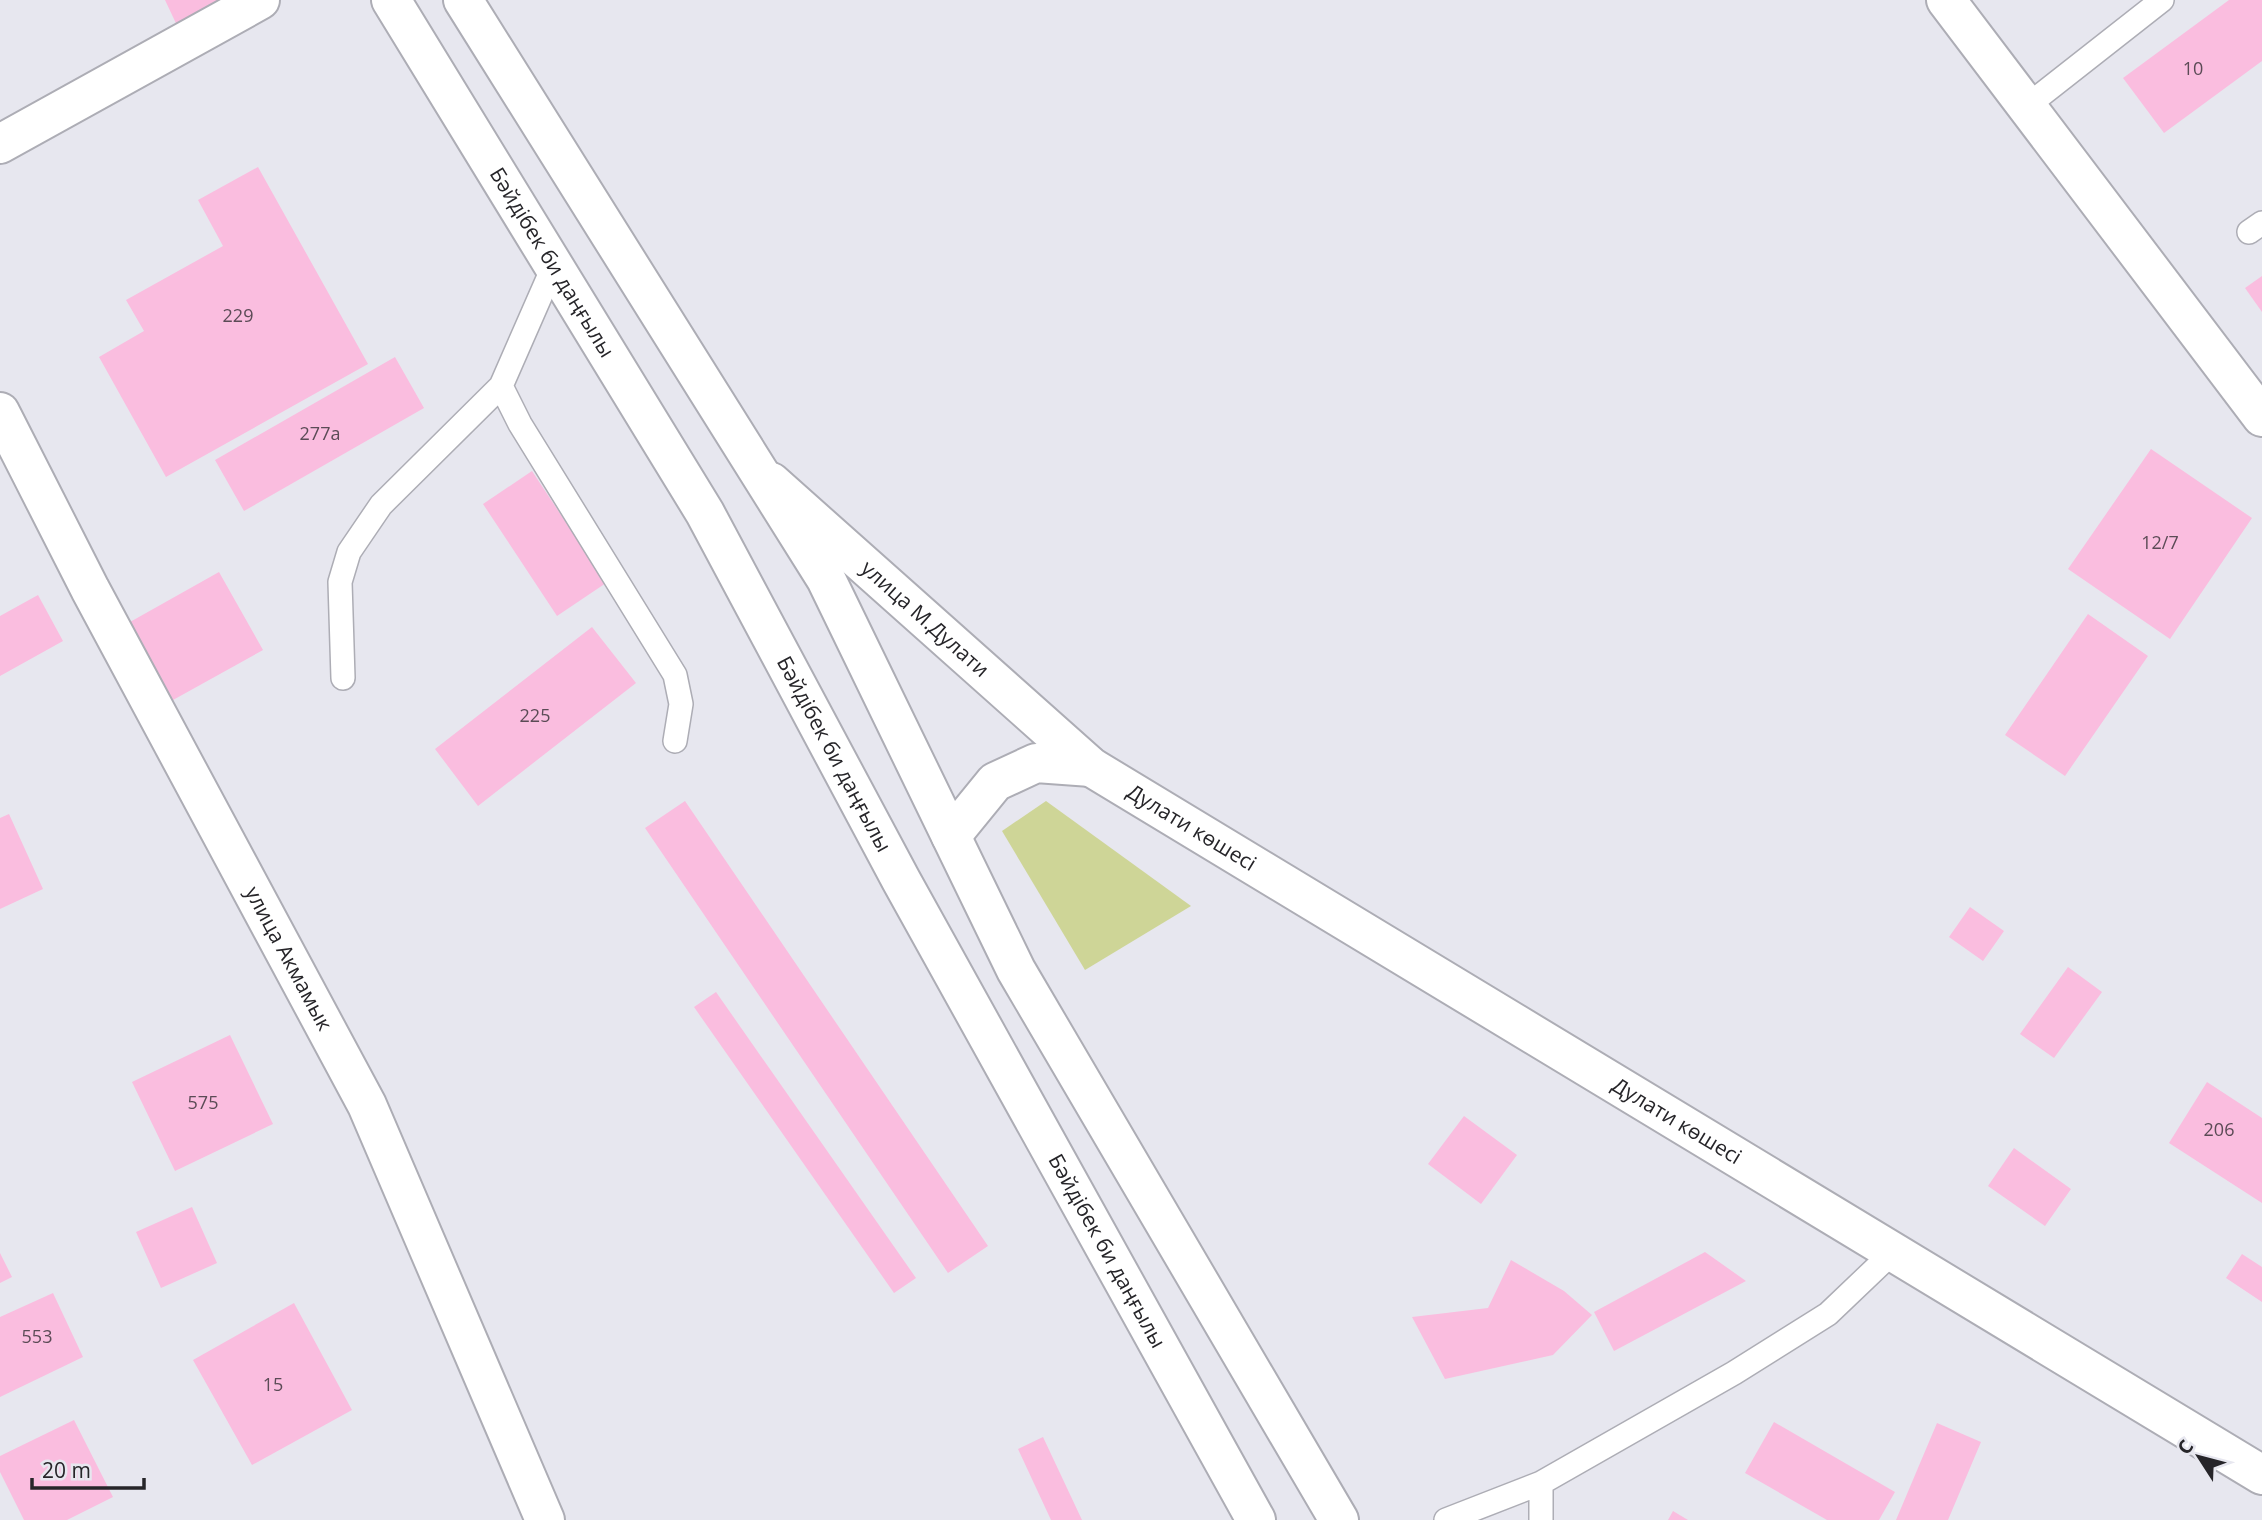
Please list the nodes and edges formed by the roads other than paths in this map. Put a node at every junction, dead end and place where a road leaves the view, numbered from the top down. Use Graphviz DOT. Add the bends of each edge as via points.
graph roads {
  1 [pos="260,0"];
  2 [pos="391,0"];
  3 [pos="463,0"];
  4 [pos="1946,0"];
  5 [pos="2162,0"];
  6 [pos="2027,106"];
  7 [pos="0,144"];
  8 [pos="554,265"];
  9 [pos="500,386"];
  10 [pos="0,412"];
  11 [pos="2262,417"];
  12 [pos="760,472"];
  13 [pos="343,678"];
  14 [pos="675,741"];
  15 [pos="1091,767"];
  16 [pos="951,836"];
  17 [pos="1893,1252"];
  18 [pos="2262,1475"];
  19 [pos="1541,1483"];
  20 [pos="545,1520"];
  21 [pos="1256,1520"];
  22 [pos="1339,1520"];
  23 [pos="1446,1520"];
  24 [pos="1542,1520"];
  1 -- 7 [label="main road"];
  2 -- 8 [label="main road, Бәйдібек би даңғылы"];
  3 -- 12 [label="main road"];
  4 -- 6 [label="main road"];
  5 -- 6 [label="lane"];
  6 -- 11 [label="main road"];
  8 -- 9 [label="lane"];
  8 -- 21 [label="main road, Бәйдібек би даңғылы" via="705,513 901,880"];
  9 -- 13 [label="lane" via="381,505 349,552 340,582"];
  9 -- 14 [label="lane" via="675,675 681,704"];
  10 -- 20 [label="main road, улица Акмамык" via="367,1105"];
  12 -- 15 [label="main road, улица М.Дулати"];
  12 -- 16 [label="main road" via="826,579"];
  15 -- 16 [label="main road" via="1036,763 995,782"];
  15 -- 17 [label="main road, Дулати көшесі"];
  16 -- 22 [label="main road" via="1016,970"];
  17 -- 18 [label="main road, Дулати көшесі"];
  17 -- 19 [label="lane" via="1828,1314"];
  19 -- 23 [label="lane"];
  19 -- 24 [label="lane"];
}
